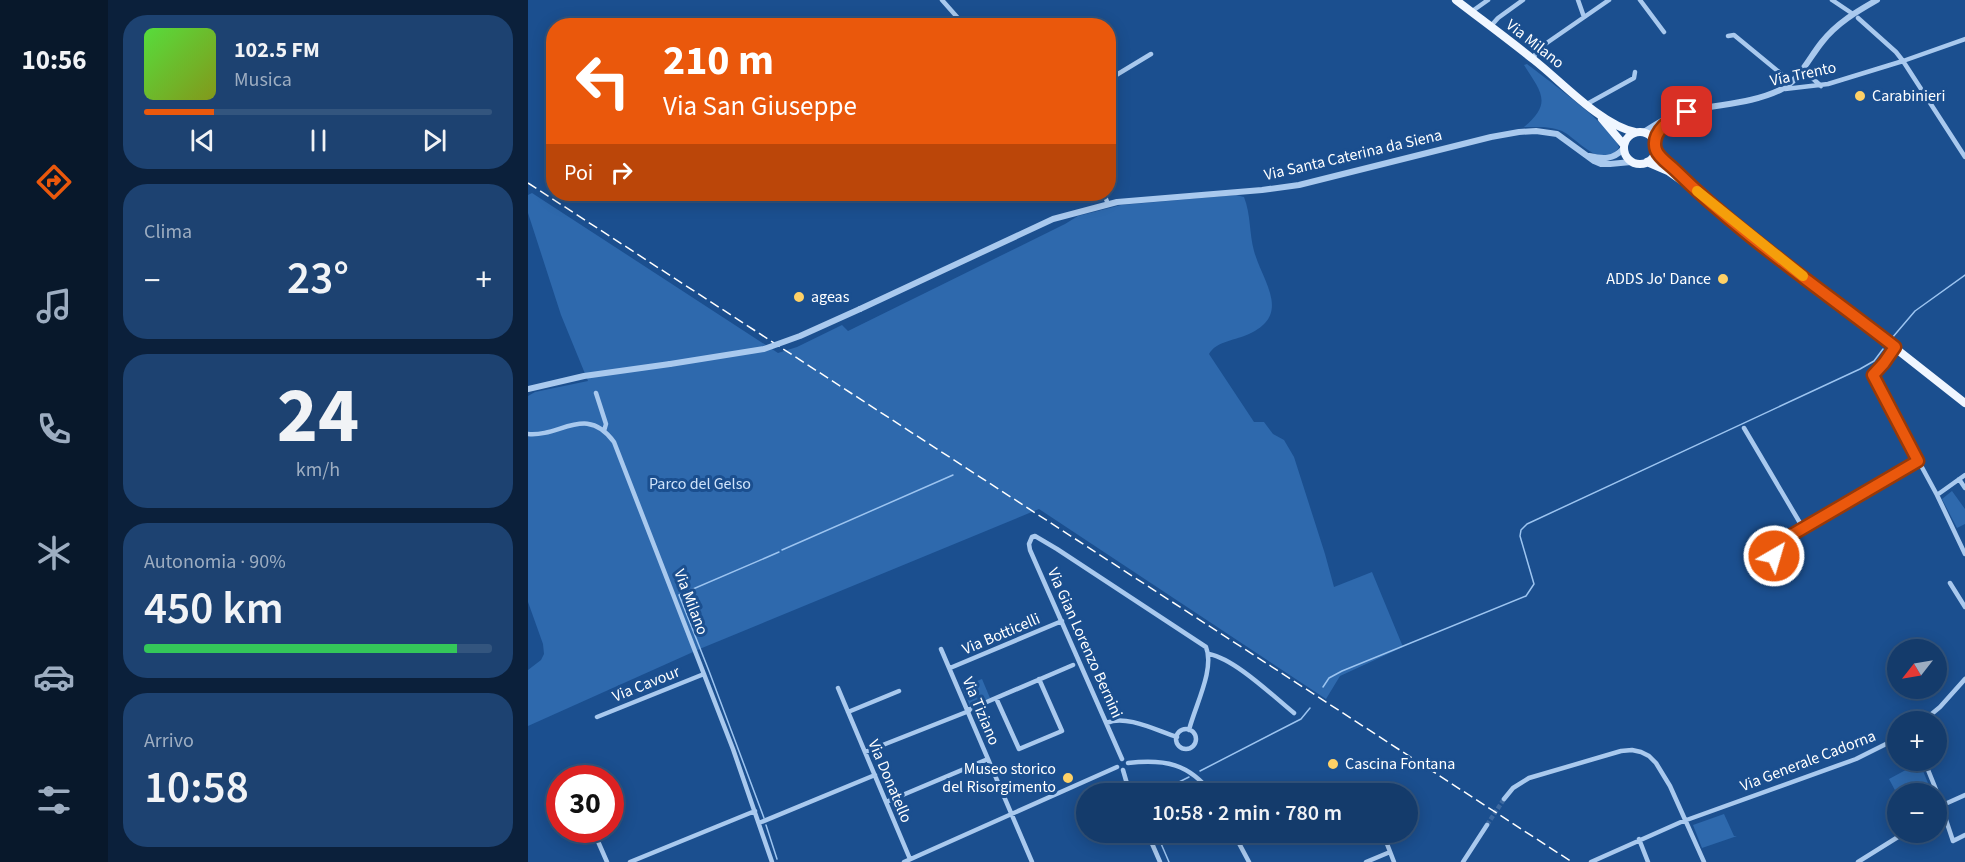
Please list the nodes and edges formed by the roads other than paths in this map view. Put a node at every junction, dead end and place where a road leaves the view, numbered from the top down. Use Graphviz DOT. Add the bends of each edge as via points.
graph roads {
  1 [pos="942,0"];
  2 [pos="1456,0"];
  3 [pos="1488,0"];
  4 [pos="1523,0"];
  5 [pos="1578,0"];
  6 [pos="1609,0"];
  7 [pos="1640,0"];
  8 [pos="1832,0"];
  9 [pos="1877,0"];
  10 [pos="1471,12"];
  11 [pos="1855,16"];
  12 [pos="1584,17"];
  13 [pos="958,18"];
  14 [pos="1490,27"];
  15 [pos="1664,32"];
  16 [pos="1728,36"];
  17 [pos="1965,39"];
  18 [pos="1152,54"];
  19 [pos="1533,59"];
  20 [pos="1903,61"];
  21 [pos="1804,67"];
  22 [pos="1635,72"];
  23 [pos="1116,75"];
  24 [pos="1798,75"];
  25 [pos="1791,82"];
  26 [pos="1806,86"];
  27 [pos="1821,86"];
  28 [pos="1782,89"];
  29 [pos="1587,104"];
  30 [pos="1595,111"];
  31 [pos="1677,115"];
  32 [pos="1635,132"];
  33 [pos="1644,132"];
  34 [pos="1655,145"];
  35 [pos="1623,147"];
  36 [pos="1586,155"];
  37 [pos="1965,157"];
  38 [pos="1631,162"];
  39 [pos="1647,162"];
  40 [pos="1692,188"];
  41 [pos="1107,201"];
  42 [pos="1108,204"];
  43 [pos="1895,347"];
  44 [pos="528,389"];
  45 [pos="596,393"];
  46 [pos="1965,403"];
  47 [pos="1744,428"];
  48 [pos="604,431"];
  49 [pos="528,434"];
  50 [pos="1918,461"];
  51 [pos="1965,475"];
  52 [pos="1959,479"];
  53 [pos="1965,488"];
  54 [pos="1936,495"];
  55 [pos="1803,528"];
  56 [pos="1965,554"];
  57 [pos="1774,556"];
  58 [pos="1950,583"];
  59 [pos="1965,607"];
  60 [pos="1062,621"];
  61 [pos="941,649"];
  62 [pos="1209,654"];
  63 [pos="1073,665"];
  64 [pos="950,668"];
  65 [pos="704,674"];
  66 [pos="1040,679"];
  67 [pos="1965,679"];
  68 [pos="838,688"];
  69 [pos="899,691"];
  70 [pos="996,698"];
  71 [pos="968,710"];
  72 [pos="1935,711"];
  73 [pos="849,712"];
  74 [pos="1294,713"];
  75 [pos="597,717"];
  76 [pos="1107,723"];
  77 [pos="1189,730"];
  78 [pos="1176,737"];
  79 [pos="1887,744"];
  80 [pos="865,752"];
  81 [pos="988,759"];
  82 [pos="1122,759"];
  83 [pos="1128,763"];
  84 [pos="1117,767"];
  85 [pos="1123,770"];
  86 [pos="874,775"];
  87 [pos="1127,783"];
  88 [pos="1203,783"];
  89 [pos="1965,795"];
  90 [pos="1504,799"];
  91 [pos="886,802"];
  92 [pos="1947,806"];
  93 [pos="755,811"];
  94 [pos="1012,815"];
  95 [pos="1685,821"];
  96 [pos="759,823"];
  97 [pos="1487,825"];
  98 [pos="1947,825"];
  99 [pos="1965,835"];
  100 [pos="1639,839"];
  101 [pos="599,843"];
  102 [pos="1152,843"];
  103 [pos="1239,843"];
  104 [pos="1387,843"];
  105 [pos="1888,843"];
  106 [pos="1390,852"];
  107 [pos="911,861"];
  108 [pos="607,862"];
  109 [pos="630,862"];
  110 [pos="772,862"];
  111 [pos="904,862"];
  112 [pos="1032,862"];
  113 [pos="1160,862"];
  114 [pos="1249,862"];
  115 [pos="1366,862"];
  116 [pos="1394,862"];
  117 [pos="1463,862"];
  118 [pos="1591,862"];
  119 [pos="1648,862"];
  120 [pos="1704,862"];
  121 [pos="1858,862"];
  1 -- 13 [label="street"];
  2 -- 10 [label="main road, Via Milano"];
  3 -- 10 [label="street"];
  4 -- 14 [label="street"];
  5 -- 12 [label="street"];
  6 -- 12 [label="street"];
  7 -- 15 [label="street"];
  8 -- 11 [label="street"];
  9 -- 11 [label="street"];
  10 -- 14 [label="main road, Via Milano"];
  11 -- 20 [label="street"];
  11 -- 21 [label="street" via="1822,42"];
  12 -- 19 [label="street" via="1538,49"];
  14 -- 19 [label="main road, Via Milano"];
  16 -- 25 [label="street" via="1734,35"];
  17 -- 20 [label="street, Via Trento"];
  18 -- 23 [label="street"];
  19 -- 29 [label="main road, Via Milano"];
  20 -- 27 [label="street, Via Trento"];
  20 -- 37 [label="street"];
  21 -- 24 [label="street"];
  21 -- 27 [label="street"];
  22 -- 29 [label="street" via="1634,78"];
  24 -- 25 [label="street"];
  24 -- 26 [label="street"];
  25 -- 28 [label="street"];
  26 -- 27 [label="street, Via Trento"];
  26 -- 28 [label="street, Via Trento"];
  28 -- 31 [label="street, Via Trento" via="1761,98"];
  29 -- 30 [label="main road, Via Milano"];
  30 -- 32 [label="main road"];
  30 -- 35 [label="main road"];
  31 -- 33 [label="street, Via Trento"];
  31 -- 34 [label="street" via="1660,131"];
  32 -- 33 [label="main road"];
  32 -- 35 [label="main road" via="1627,137"];
  33 -- 34 [label="main road"];
  34 -- 39 [label="main road" via="1653,158"];
  34 -- 40 [label="main road" via="1662,158"];
  35 -- 36 [label="street" via="1608,158"];
  35 -- 38 [label="main road"];
  36 -- 38 [label="street, Via Santa Caterina da Siena" via="1601,164"];
  36 -- 42 [label="street, Via Santa Caterina da Siena" via="1557,134 1519,132 1299,185"];
  38 -- 39 [label="main road"];
  39 -- 40 [label="main road"];
  40 -- 43 [label="main road"];
  41 -- 42 [label="street"];
  42 -- 44 [label="street, Via Santa Caterina da Siena, bridge" via="1053,219 764,349 584,376"];
  43 -- 46 [label="main road"];
  43 -- 50 [label="street" via="1873,375"];
  45 -- 48 [label="street" via="606,424"];
  47 -- 55 [label="street"];
  48 -- 49 [label="street" via="584,423"];
  48 -- 65 [label="street, Via Milano" via="619,453"];
  50 -- 54 [label="street"];
  50 -- 55 [label="street"];
  51 -- 52 [label="street"];
  52 -- 53 [label="street"];
  52 -- 54 [label="street"];
  54 -- 56 [label="street"];
  55 -- 57 [label="street" via="1771,547"];
  58 -- 59 [label="street"];
  60 -- 62 [label="street, Via Gian Lorenzo Bernini" via="1030,550 1032,537 1206,646"];
  60 -- 64 [label="street, Via Botticelli"];
  60 -- 76 [label="street, Via Gian Lorenzo Bernini"];
  61 -- 64 [label="street, Via Tiziano"];
  62 -- 74 [label="street" via="1245,673"];
  62 -- 77 [label="street" via="1209,666"];
  63 -- 66 [label="street"];
  64 -- 71 [label="street, Via Tiziano"];
  65 -- 75 [label="street, Via Cavour"];
  65 -- 93 [label="street, Via Milano"];
  66 -- 70 [label="street"];
  66 -- 70 [label="street" via="1062,731 1019,749"];
  67 -- 72 [label="street"];
  68 -- 73 [label="street, Via Donatello"];
  69 -- 73 [label="street"];
  70 -- 71 [label="street"];
  71 -- 80 [label="street"];
  71 -- 81 [label="street, Via Tiziano"];
  73 -- 80 [label="street, Via Donatello"];
  76 -- 78 [label="street" via="1126,721"];
  76 -- 82 [label="street, Via Gian Lorenzo Bernini"];
  77 -- 78 [label="street"];
  77 -- 78 [label="street" via="1196,741 1189,748 1180,746"];
  79 -- 95 [label="street, Via Generale Cadorna" via="1856,759"];
  80 -- 86 [label="street, Via Donatello"];
  81 -- 91 [label="street"];
  81 -- 94 [label="street, Via Tiziano"];
  82 -- 83 [label="street"];
  82 -- 84 [label="street"];
  83 -- 85 [label="street"];
  83 -- 88 [label="street" via="1154,761 1182,767"];
  84 -- 85 [label="street"];
  84 -- 94 [label="street"];
  85 -- 87 [label="street"];
  86 -- 91 [label="street, Via Donatello"];
  86 -- 96 [label="street"];
  89 -- 92 [label="street"];
  90 -- 95 [label="street" via="1529,778 1632,750 1656,763"];
  91 -- 107 [label="street, Via Donatello"];
  93 -- 96 [label="street, Via Milano"];
  93 -- 109 [label="street"];
  94 -- 107 [label="street"];
  94 -- 112 [label="street, Via Tiziano"];
  95 -- 100 [label="street, Via Generale Cadorna"];
  95 -- 120 [label="street"];
  96 -- 110 [label="street, Via Milano"];
  97 -- 117 [label="street"];
  98 -- 99 [label="street" via="1953,841"];
  100 -- 118 [label="street, Via Generale Cadorna"];
  100 -- 119 [label="street"];
  101 -- 108 [label="street"];
  102 -- 113 [label="street"];
  103 -- 114 [label="street"];
  104 -- 106 [label="street"];
  105 -- 121 [label="street"];
  106 -- 115 [label="street"];
  106 -- 116 [label="street"];
  107 -- 111 [label="street"];
}
